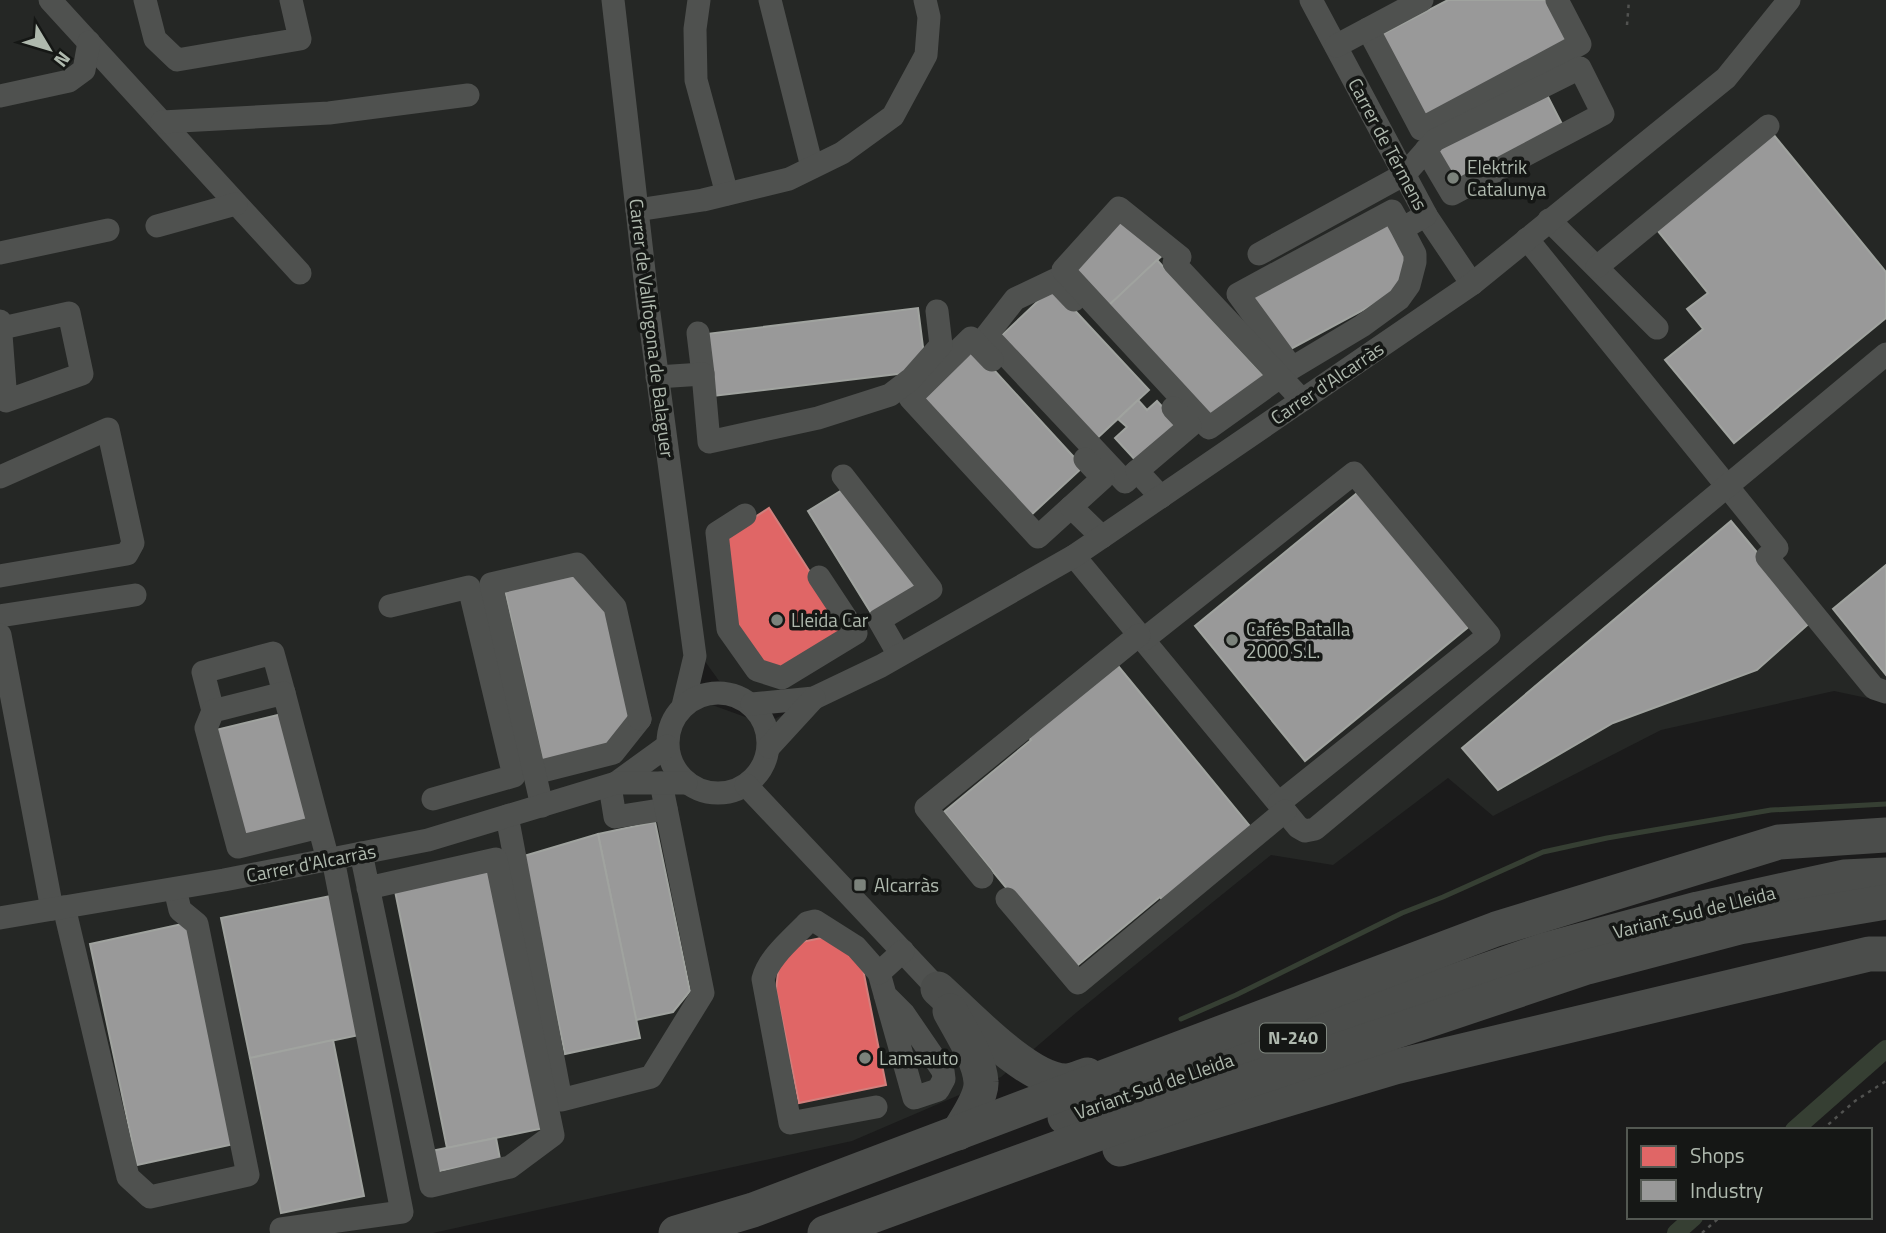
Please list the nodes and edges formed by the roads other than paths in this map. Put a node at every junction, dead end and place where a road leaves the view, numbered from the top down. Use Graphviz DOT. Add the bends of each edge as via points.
graph roads {
  1 [pos="50,0"];
  2 [pos="145,0"];
  3 [pos="291,0"];
  4 [pos="612,0"];
  5 [pos="699,0"];
  6 [pos="770,0"];
  7 [pos="925,0"];
  8 [pos="1311,0"];
  9 [pos="1422,0"];
  10 [pos="1557,0"];
  11 [pos="1789,0"];
  12 [pos="1368,29"];
  13 [pos="89,42"];
  14 [pos="1336,46"];
  15 [pos="468,95"];
  16 [pos="0,96"];
  17 [pos="162,122"];
  18 [pos="1768,125"];
  19 [pos="1426,150"];
  20 [pos="812,167"];
  21 [pos="1405,174"];
  22 [pos="727,194"];
  23 [pos="1452,194"];
  24 [pos="236,204"];
  25 [pos="637,210"];
  26 [pos="1425,213"];
  27 [pos="1549,220"];
  28 [pos="157,226"];
  29 [pos="1402,229"];
  30 [pos="108,230"];
  31 [pos="1527,239"];
  32 [pos="0,253"];
  33 [pos="1259,254"];
  34 [pos="1597,267"];
  35 [pos="300,273"];
  36 [pos="1472,284"];
  37 [pos="937,311"];
  38 [pos="1657,328"];
  39 [pos="698,333"];
  40 [pos="1886,354"];
  41 [pos="703,374"];
  42 [pos="657,377"];
  43 [pos="1280,377"];
  44 [pos="1302,400"];
  45 [pos="1137,471"];
  46 [pos="843,476"];
  47 [pos="0,477"];
  48 [pos="1727,485"];
  49 [pos="1161,496"];
  50 [pos="1071,507"];
  51 [pos="745,515"];
  52 [pos="1102,537"];
  53 [pos="719,556"];
  54 [pos="1074,556"];
  55 [pos="682,560"];
  56 [pos="0,576"];
  57 [pos="819,577"];
  58 [pos="135,595"];
  59 [pos="724,596"];
  60 [pos="687,600"];
  61 [pos="390,606"];
  62 [pos="0,616"];
  63 [pos="0,635"];
  64 [pos="1141,637"];
  65 [pos="1472,648"];
  66 [pos="826,652"];
  67 [pos="899,655"];
  68 [pos="695,656"];
  69 [pos="1496,678"];
  70 [pos="846,683"];
  71 [pos="718,692"];
  72 [pos="1886,692"];
  73 [pos="284,693"];
  74 [pos="814,698"];
  75 [pos="752,704"];
  76 [pos="683,706"];
  77 [pos="213,711"];
  78 [pos="640,719"];
  79 [pos="668,739"];
  80 [pos="769,747"];
  81 [pos="534,773"];
  82 [pos="661,783"];
  83 [pos="686,783"];
  84 [pos="613,785"];
  85 [pos="746,785"];
  86 [pos="467,789"];
  87 [pos="433,799"];
  88 [pos="542,806"];
  89 [pos="1282,807"];
  90 [pos="666,809"];
  91 [pos="507,816"];
  92 [pos="478,825"];
  93 [pos="307,830"];
  94 [pos="1886,835"];
  95 [pos="238,847"];
  96 [pos="361,853"];
  97 [pos="330,859"];
  98 [pos="1886,875"];
  99 [pos="245,876"];
  100 [pos="982,877"];
  101 [pos="175,888"];
  102 [pos="369,888"];
  103 [pos="1007,900"];
  104 [pos="1886,902"];
  105 [pos="58,908"];
  106 [pos="0,918"];
  107 [pos="903,951"];
  108 [pos="1886,954"];
  109 [pos="938,989"];
  110 [pos="1152,1059"];
  111 [pos="876,1107"];
  112 [pos="958,1133"];
  113 [pos="975,1191"];
  114 [pos="281,1229"];
  115 [pos="676,1233"];
  116 [pos="709,1233"];
  117 [pos="825,1233"];
  118 [pos="834,1233"];
  119 [pos="873,1233"];
  1 -- 13 [label="street"];
  2 -- 3 [label="street" via="155,39 177,60 300,39"];
  4 -- 25 [label="street, Carrer de Vallfogona de Balaguer"];
  5 -- 22 [label="street" via="696,80"];
  6 -- 20 [label="street"];
  7 -- 20 [label="street" via="929,16 926,55 893,116 842,153"];
  8 -- 14 [label="street, Carrer de Térmens"];
  9 -- 12 [label="street"];
  10 -- 12 [label="street" via="1580,44 1421,128"];
  11 -- 27 [label="street, Carrer d'Alcarràs" via="1726,78"];
  12 -- 14 [label="street"];
  13 -- 16 [label="street" via="84,70 69,81"];
  13 -- 17 [label="street"];
  14 -- 21 [label="street, Carrer de Térmens"];
  15 -- 17 [label="street" via="329,113"];
  17 -- 24 [label="street"];
  18 -- 34 [label="street"];
  19 -- 21 [label="street"];
  19 -- 23 [label="street"];
  19 -- 23 [label="street" via="1435,140 1580,68 1603,114"];
  20 -- 22 [label="street" via="789,179"];
  21 -- 26 [label="street, Carrer de Térmens"];
  21 -- 33 [label="street"];
  22 -- 25 [label="street"];
  23 -- 26 [label="street"];
  24 -- 28 [label="street"];
  24 -- 35 [label="street"];
  25 -- 42 [label="street, Carrer de Vallfogona de Balaguer"];
  26 -- 29 [label="street"];
  26 -- 36 [label="street, Carrer de Térmens"];
  27 -- 31 [label="street, Carrer d'Alcarràs"];
  27 -- 34 [label="street"];
  29 -- 29 [label="street" via="1392,211 1238,294 1292,368 1399,299 1409,285 1415,262"];
  30 -- 32 [label="street"];
  31 -- 36 [label="street, Carrer d'Alcarràs"];
  31 -- 48 [label="street"];
  34 -- 38 [label="street"];
  36 -- 44 [label="street, Carrer d'Alcarràs"];
  37 -- 41 [label="street" via="941,345 911,379 890,395 818,418 709,442"];
  39 -- 41 [label="street"];
  40 -- 48 [label="street"];
  41 -- 42 [label="street"];
  42 -- 55 [label="street, Carrer de Vallfogona de Balaguer"];
  43 -- 43 [label="street" via="1174,263 1180,257 1119,208 1063,270 1209,428"];
  43 -- 44 [label="street"];
  44 -- 49 [label="street, Carrer d'Alcarràs"];
  45 -- 45 [label="street" via="1190,426 1055,280 1015,299 987,335 1125,482"];
  45 -- 49 [label="street"];
  46 -- 67 [label="street" via="931,589 879,620"];
  47 -- 56 [label="street" via="108,429 133,543 127,554"];
  48 -- 69 [label="street"];
  48 -- 72 [label="street" via="1777,548 1767,557 1874,688"];
  49 -- 52 [label="street, Carrer d'Alcarràs"];
  50 -- 50 [label="street" via="1103,478 971,338 910,398 1038,537"];
  50 -- 52 [label="street"];
  51 -- 53 [label="street" via="717,533"];
  52 -- 54 [label="street, Carrer d'Alcarràs"];
  53 -- 55 [label="street"];
  53 -- 59 [label="street"];
  54 -- 64 [label="street"];
  54 -- 67 [label="street, Carrer d'Alcarràs"];
  55 -- 60 [label="street, Carrer de Vallfogona de Balaguer"];
  57 -- 66 [label="street" via="856,633"];
  58 -- 62 [label="street"];
  59 -- 60 [label="street"];
  59 -- 66 [label="street" via="728,629 757,670 782,678"];
  60 -- 68 [label="street, Carrer de Vallfogona de Balaguer"];
  61 -- 86 [label="street" via="470,587 514,776"];
  63 -- 105 [label="street"];
  64 -- 65 [label="street" via="1354,473 1489,635"];
  64 -- 89 [label="street"];
  64 -- 100 [label="street" via="926,808"];
  65 -- 69 [label="street"];
  65 -- 89 [label="street"];
  66 -- 70 [label="street"];
  67 -- 70 [label="street, Carrer d'Alcarràs"];
  68 -- 71 [label="street"];
  68 -- 76 [label="street"];
  69 -- 89 [label="street" via="1321,825 1302,830"];
  70 -- 74 [label="street, Carrer d'Alcarràs"];
  71 -- 75 [label="street"];
  71 -- 76 [label="street" via="705,693"];
  73 -- 77 [label="street"];
  73 -- 77 [label="street" via="273,653 203,672"];
  73 -- 97 [label="street"];
  74 -- 75 [label="street, Carrer d'Alcarràs"];
  74 -- 80 [label="street, Carrer d'Alcarràs"];
  75 -- 80 [label="street" via="765,724"];
  76 -- 79 [label="street"];
  77 -- 95 [label="street" via="206,728"];
  78 -- 79 [label="street"];
  78 -- 81 [label="street" via="613,753"];
  78 -- 81 [label="street" via="615,607 577,565 491,584"];
  79 -- 83 [label="street" via="673,766"];
  79 -- 84 [label="street, Carrer d'Alcarràs"];
  80 -- 85 [label="street" via="762,769"];
  81 -- 88 [label="street"];
  82 -- 83 [label="street, Carrer d'Alcarràs"];
  82 -- 84 [label="street, Carrer d'Alcarràs"];
  82 -- 90 [label="street"];
  83 -- 85 [label="street" via="705,792 726,793"];
  84 -- 88 [label="street, Carrer d'Alcarràs"];
  84 -- 90 [label="street" via="615,817"];
  85 -- 107 [label="street"];
  86 -- 87 [label="street"];
  86 -- 92 [label="street"];
  88 -- 91 [label="street, Carrer d'Alcarràs"];
  89 -- 103 [label="street" via="1078,983"];
  90 -- 91 [label="street" via="703,993 651,1077 561,1100"];
  91 -- 92 [label="street, Carrer d'Alcarràs"];
  92 -- 96 [label="street, Carrer d'Alcarràs"];
  93 -- 95 [label="street"];
  94 -- 110 [label="highway, N-240" via="1779,842 1496,929"];
  95 -- 99 [label="street"];
  96 -- 97 [label="street, Carrer d'Alcarràs"];
  96 -- 102 [label="street"];
  97 -- 99 [label="street, Carrer d'Alcarràs"];
  97 -- 114 [label="street" via="402,1212"];
  98 -- 116 [label="highway, Variant Sud de Lleida / N-240" via="1844,877 1698,909 1542,951 765,1221"];
  99 -- 101 [label="street, Carrer d'Alcarràs"];
  101 -- 105 [label="street, Carrer d'Alcarràs"];
  101 -- 105 [label="street" via="180,910 197,924 248,1175 150,1197 128,1177"];
  102 -- 102 [label="street" via="431,1186 510,1167 553,1135 496,859"];
  104 -- 117 [label="highway, Variant Sud de Lleida / N-240" via="1739,928 1587,967 1193,1099"];
  105 -- 106 [label="street, Carrer d'Alcarràs"];
  107 -- 109 [label="street"];
  107 -- 111 [label="street" via="882,984 856,947 815,920 775,958 763,979 790,1123"];
  108 -- 113 [label="highway" via="1870,954 1395,1067"];
  109 -- 110 [label="highway" via="1035,1073 1065,1081"];
  109 -- 112 [label="highway" via="972,1054 982,1084"];
  110 -- 112 [label="highway, N-240"];
  112 -- 115 [label="highway, N-240" via="753,1210"];
  113 -- 118 [label="highway"];
  113 -- 119 [label="highway"];
}
